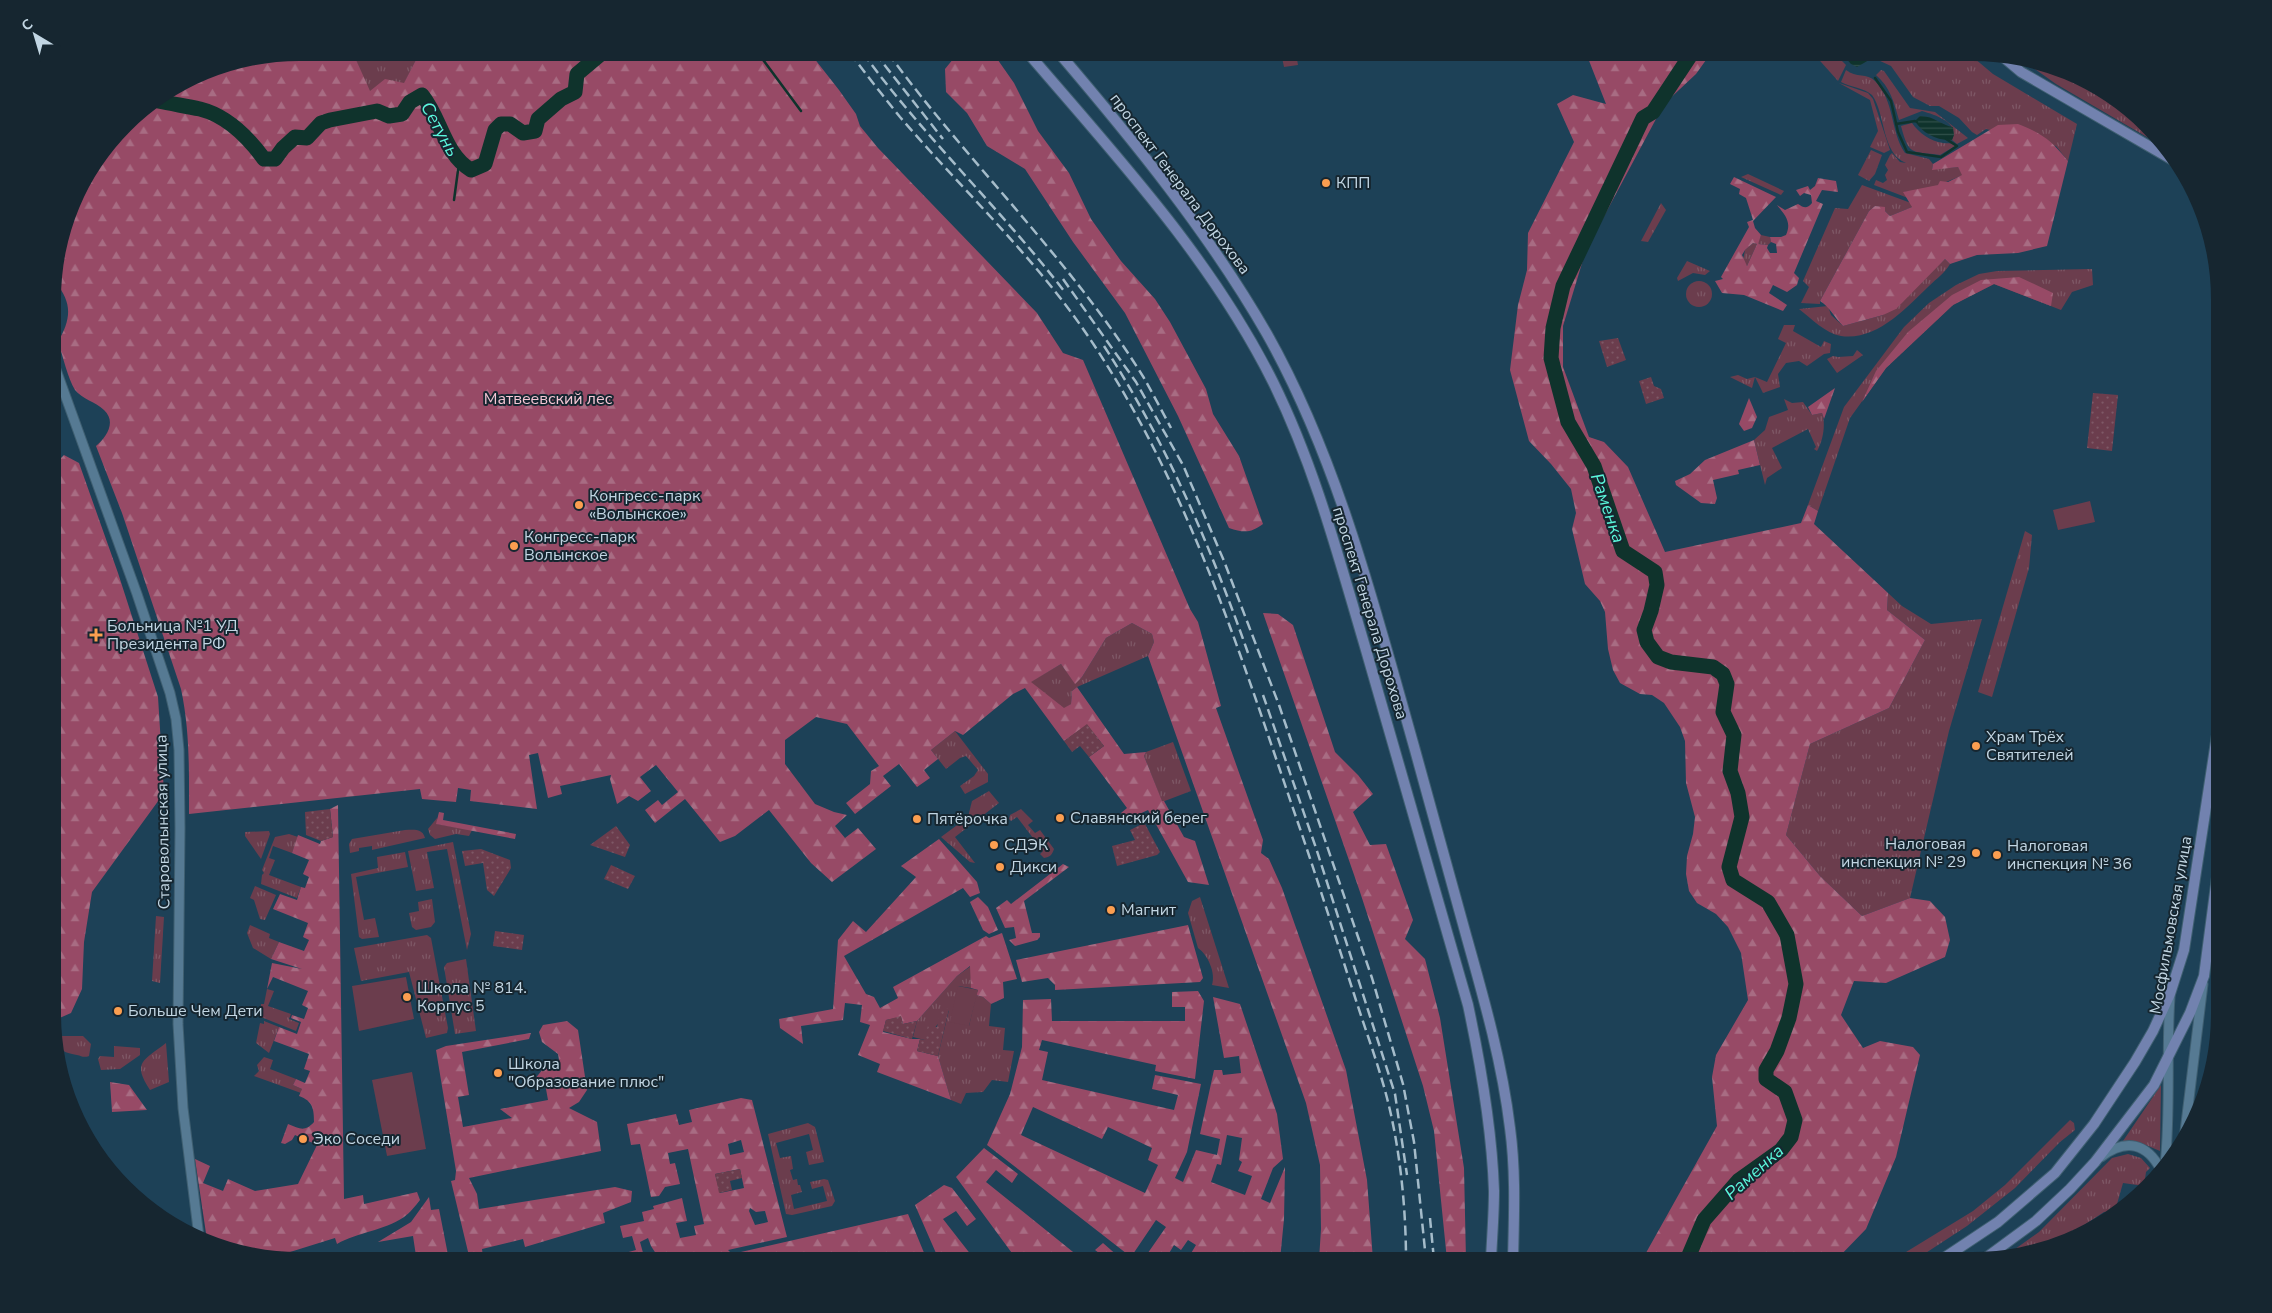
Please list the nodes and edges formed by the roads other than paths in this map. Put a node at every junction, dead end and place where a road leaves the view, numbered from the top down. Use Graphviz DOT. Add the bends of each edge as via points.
graph roads {
  1 [pos="1036,61"];
  2 [pos="1066,61"];
  3 [pos="2012,65"];
  4 [pos="2162,153"];
  5 [pos="61,384"];
  6 [pos="2211,782"];
  7 [pos="2211,923"];
  8 [pos="2204,976"];
  9 [pos="2170,994"];
  10 [pos="2168,1058"];
  11 [pos="2187,1118"];
  12 [pos="2167,1152"];
  13 [pos="2095,1162"];
  14 [pos="2157,1165"];
  15 [pos="198,1229"];
  16 [pos="1996,1251"];
  17 [pos="1492,1252"];
  18 [pos="1513,1252"];
  19 [pos="1953,1252"];
  1 -- 17 [label="main road, проспект Генерала Дорохова" via="1145,188 1192,249 1252,343 1300,442 1345,578 1468,1004 1488,1114 1494,1191"];
  2 -- 18 [label="main road, проспект Генерала Дорохова" via="1160,177 1240,290 1289,377 1337,492 1402,704 1497,1048 1511,1139"];
  3 -- 4 [label="main road"];
  5 -- 15 [label="street, Староволынская улица" via="137,594 176,720 180,828 178,1024 183,1108"];
  6 -- 9 [label="main road, Мосфильмовская улица" via="2186,941"];
  7 -- 8 [label="main road"];
  8 -- 10 [label="main road"];
  8 -- 11 [label="street"];
  9 -- 10 [label="street, Мосфильмовская улица"];
  9 -- 19 [label="main road" via="2135,1062 2094,1124 2055,1173 1998,1222"];
  10 -- 12 [label="street, Мосфильмовская улица" via="2170,1127"];
  10 -- 13 [label="main road" via="2154,1085"];
  13 -- 14 [label="street" via="2119,1146 2131,1146 2144,1149"];
  13 -- 16 [label="main road" via="2036,1221"];
}
